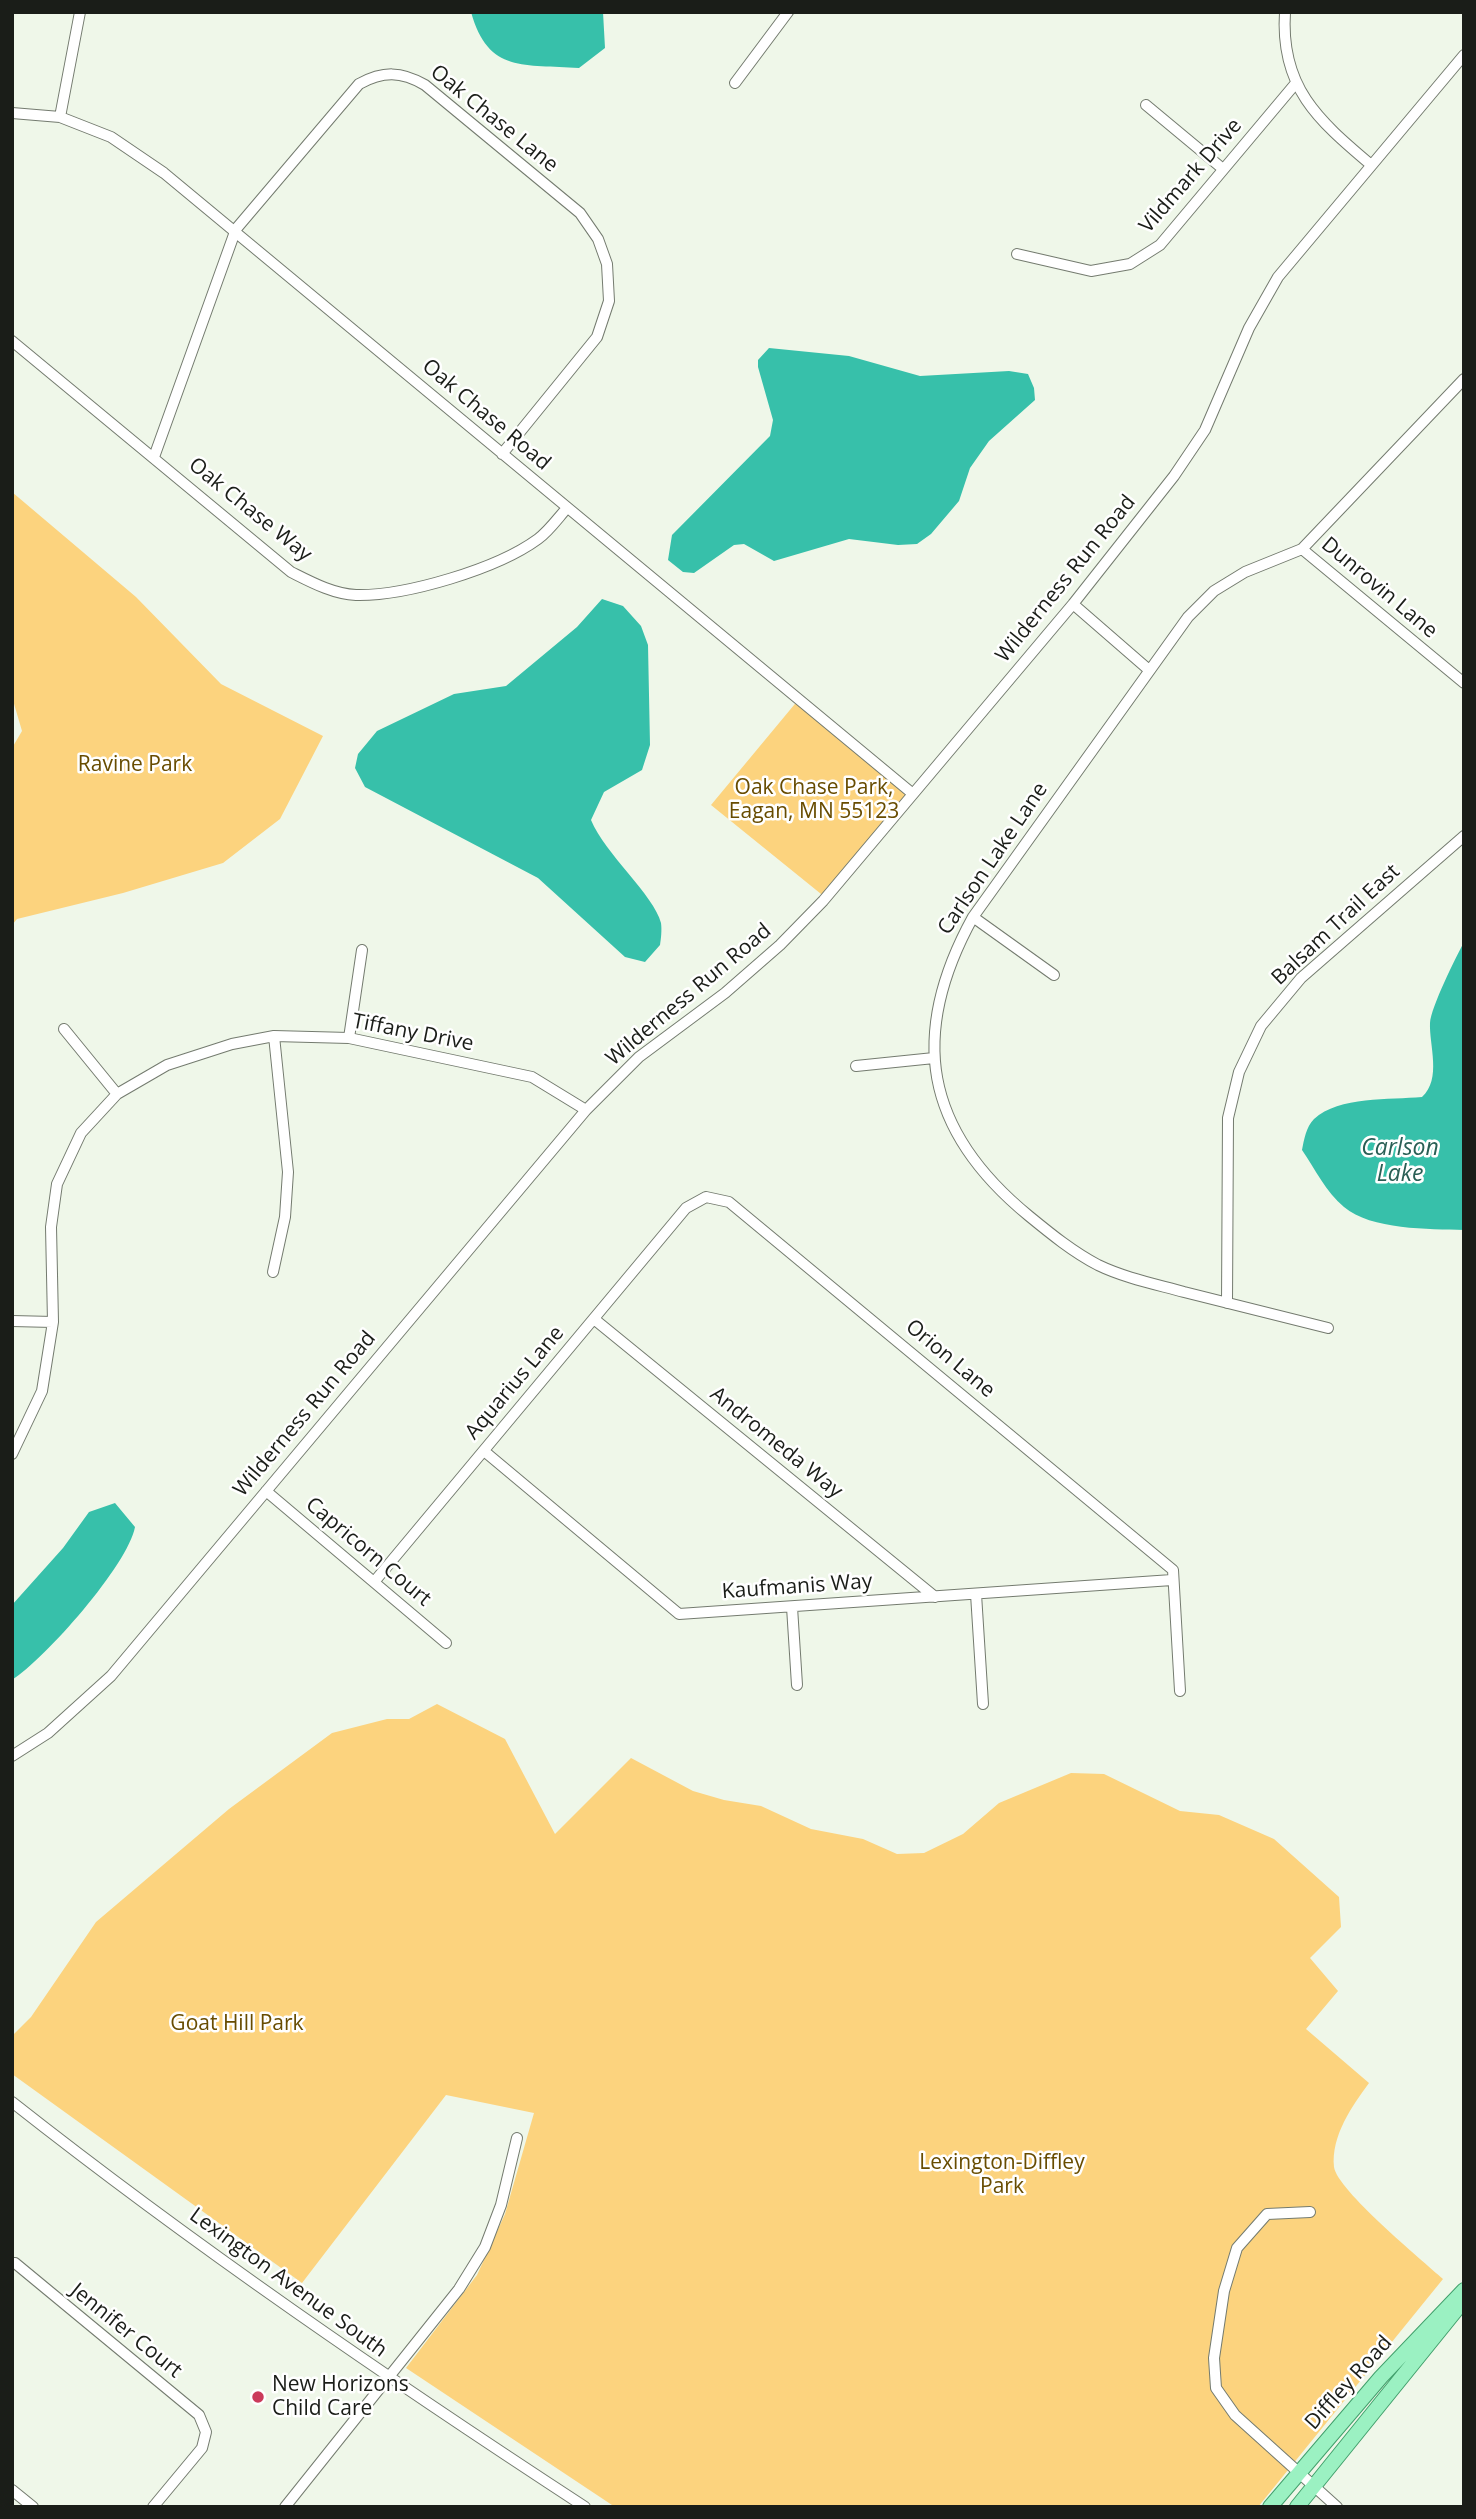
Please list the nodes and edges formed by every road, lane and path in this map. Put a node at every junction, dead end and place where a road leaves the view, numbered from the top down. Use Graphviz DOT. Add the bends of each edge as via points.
graph roads {
  1 [pos="80,12"];
  2 [pos="788,12"];
  3 [pos="1286,12"];
  4 [pos="1464,55"];
  5 [pos="735,83"];
  6 [pos="1296,83"];
  7 [pos="1146,105"];
  8 [pos="12,113"];
  9 [pos="60,117"];
  10 [pos="1370,164"];
  11 [pos="1223,169"];
  12 [pos="236,229"];
  13 [pos="1017,254"];
  14 [pos="12,341"];
  15 [pos="1464,379"];
  16 [pos="502,454"];
  17 [pos="154,457"];
  18 [pos="567,508"];
  19 [pos="1302,549"];
  20 [pos="1073,604"];
  21 [pos="1149,670"];
  22 [pos="1464,683"];
  23 [pos="913,793"];
  24 [pos="1464,836"];
  25 [pos="972,917"];
  26 [pos="362,950"];
  27 [pos="1054,975"];
  28 [pos="64,1029"];
  29 [pos="274,1036"];
  30 [pos="349,1038"];
  31 [pos="934,1058"];
  32 [pos="856,1066"];
  33 [pos="117,1094"];
  34 [pos="586,1110"];
  35 [pos="686,1208"];
  36 [pos="273,1272"];
  37 [pos="1227,1303"];
  38 [pos="594,1320"];
  39 [pos="12,1321"];
  40 [pos="52,1322"];
  41 [pos="1328,1328"];
  42 [pos="484,1451"];
  43 [pos="12,1454"];
  44 [pos="266,1491"];
  45 [pos="1172,1580"];
  46 [pos="374,1582"];
  47 [pos="976,1594"];
  48 [pos="935,1597"];
  49 [pos="792,1607"];
  50 [pos="446,1643"];
  51 [pos="797,1685"];
  52 [pos="1180,1691"];
  53 [pos="983,1704"];
  54 [pos="12,1756"];
  55 [pos="12,2102"];
  56 [pos="517,2138"];
  57 [pos="1310,2212"];
  58 [pos="15,2263"];
  59 [pos="1464,2290"];
  60 [pos="1464,2301"];
  61 [pos="389,2379"];
  62 [pos="1298,2473"];
  63 [pos="1313,2487"];
  64 [pos="12,2490"];
  65 [pos="33,2507"];
  66 [pos="153,2507"];
  67 [pos="285,2507"];
  68 [pos="585,2507"];
  69 [pos="1270,2507"];
  70 [pos="1297,2507"];
  71 [pos="1337,2507"];
  1 -- 9 [label="street"];
  2 -- 5 [label="street"];
  3 -- 6 [label="street" via="1284,32"];
  4 -- 10 [label="street, Wilderness Run Road"];
  6 -- 10 [label="street" via="1322,124"];
  6 -- 11 [label="street, Vildmark Drive"];
  7 -- 11 [label="street"];
  8 -- 9 [label="street, Oak Chase Road"];
  9 -- 12 [label="street, Oak Chase Road" via="111,137"];
  10 -- 20 [label="street, Wilderness Run Road" via="1278,276 1192,452"];
  11 -- 13 [label="street, Vildmark Drive" via="1160,245 1130,264 1091,271"];
  12 -- 16 [label="street, Oak Chase Road"];
  12 -- 16 [label="street, Oak Chase Lane" via="359,85 373,76 391,73 425,85 580,214 598,239 607,264 609,301 597,337"];
  12 -- 17 [label="street, Oak Chase Lane"];
  14 -- 17 [label="street, Oak Chase Way"];
  15 -- 19 [label="street, Carlson Lake Lane"];
  16 -- 18 [label="street, Oak Chase Road"];
  17 -- 18 [label="street, Oak Chase Way" via="291,572 320,587 354,595 406,592 507,557 539,538"];
  18 -- 23 [label="street, Oak Chase Road"];
  19 -- 21 [label="street, Carlson Lake Lane" via="1245,572 1214,592 1188,617"];
  19 -- 22 [label="street, Dunrovin Lane"];
  20 -- 21 [label="street"];
  20 -- 23 [label="street, Wilderness Run Road"];
  21 -- 25 [label="street, Carlson Lake Lane"];
  23 -- 34 [label="street, Wilderness Run Road" via="780,945 639,1057"];
  24 -- 37 [label="street, Balsam Trail East" via="1301,978 1261,1026 1239,1072 1228,1118"];
  25 -- 27 [label="street"];
  25 -- 31 [label="street, Carlson Lake Lane" via="941,986"];
  26 -- 30 [label="street"];
  28 -- 33 [label="street"];
  29 -- 30 [label="street, Tiffany Drive"];
  29 -- 33 [label="street, Tiffany Drive" via="167,1065"];
  29 -- 36 [label="street" via="288,1172 285,1217"];
  30 -- 34 [label="street, Tiffany Drive" via="532,1077"];
  31 -- 32 [label="street"];
  31 -- 37 [label="street, Carlson Lake Lane" via="944,1104 958,1138 981,1172 1009,1200 1063,1244 1098,1265"];
  33 -- 40 [label="street, Tiffany Drive" via="81,1133 57,1184 51,1227"];
  34 -- 44 [label="street, Wilderness Run Road"];
  35 -- 38 [label="street, Aquarius Lane"];
  35 -- 45 [label="street, Orion Lane" via="706,1197 729,1202 1173,1570"];
  37 -- 41 [label="street, Carlson Lake Lane"];
  38 -- 42 [label="street, Aquarius Lane"];
  38 -- 48 [label="street, Andromeda Way"];
  39 -- 40 [label="street"];
  40 -- 43 [label="street, Tiffany Drive" via="42,1391"];
  42 -- 46 [label="street, Aquarius Lane"];
  42 -- 49 [label="street, Kaufmanis Way" via="679,1614"];
  44 -- 46 [label="street, Capricorn Court"];
  44 -- 54 [label="street, Wilderness Run Road" via="111,1676 48,1733"];
  45 -- 47 [label="street, Kaufmanis Way"];
  45 -- 52 [label="street"];
  46 -- 50 [label="street, Capricorn Court"];
  47 -- 48 [label="street, Kaufmanis Way"];
  47 -- 53 [label="street"];
  48 -- 49 [label="street, Kaufmanis Way"];
  49 -- 51 [label="street"];
  55 -- 61 [label="street, Lexington Avenue South"];
  56 -- 61 [label="street" via="501,2205 485,2247 459,2289"];
  57 -- 62 [label="street" via="1267,2214 1237,2248 1224,2291 1214,2358 1216,2388 1235,2415"];
  58 -- 66 [label="street, Jennifer Court" via="199,2415 206,2432 202,2448"];
  59 -- 62 [label="main road, Diffley Road"];
  60 -- 63 [label="main road, Diffley Road"];
  61 -- 67 [label="street"];
  61 -- 68 [label="street, Lexington Avenue South"];
  62 -- 63 [label="street"];
  62 -- 69 [label="main road, Diffley Road"];
  63 -- 70 [label="main road, Diffley Road"];
  63 -- 71 [label="street"];
  64 -- 65 [label="street"];
}
